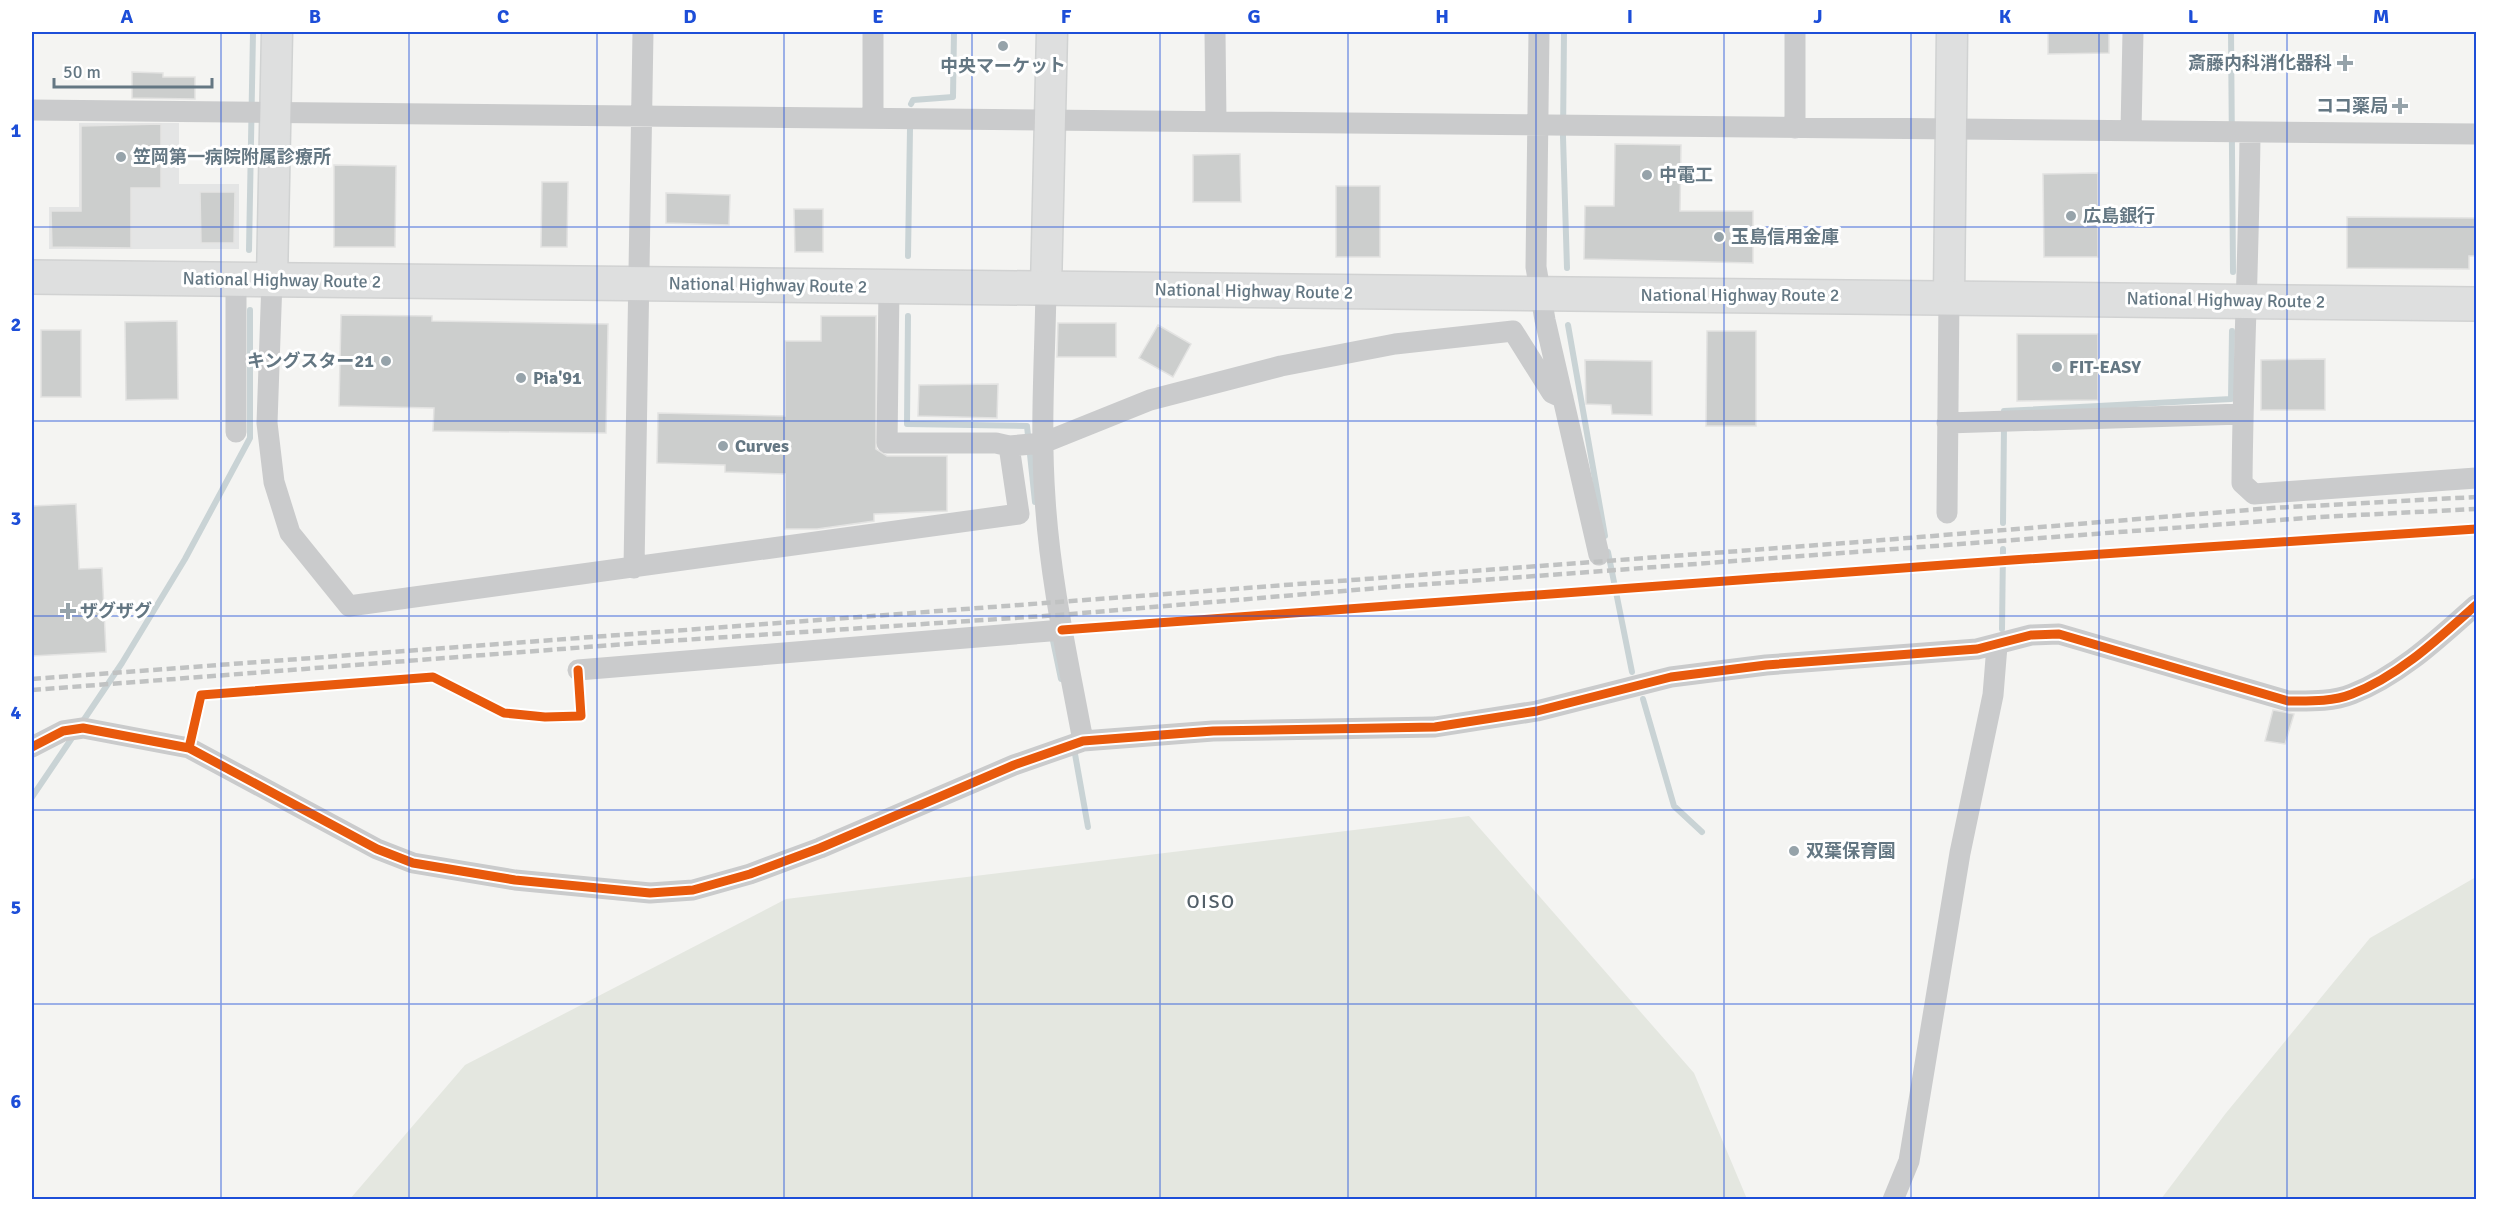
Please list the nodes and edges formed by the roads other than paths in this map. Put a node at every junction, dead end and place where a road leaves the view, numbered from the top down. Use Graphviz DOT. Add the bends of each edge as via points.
graph roads {
  1 [pos="277,32"];
  2 [pos="643,32"];
  3 [pos="873,32"];
  4 [pos="1052,32"];
  5 [pos="1215,32"];
  6 [pos="1539,32"];
  7 [pos="1794,32"];
  8 [pos="1952,32"];
  9 [pos="2133,32"];
  10 [pos="32,110"];
  11 [pos="260,111"];
  12 [pos="644,115"];
  13 [pos="873,117"];
  14 [pos="1051,120"];
  15 [pos="1216,122"];
  16 [pos="1543,125"];
  17 [pos="1796,128"];
  18 [pos="1952,131"];
  19 [pos="2131,131"];
  20 [pos="2237,133"];
  21 [pos="2476,134"];
  22 [pos="32,277"];
  23 [pos="236,279"];
  24 [pos="272,280"];
  25 [pos="638,283"];
  26 [pos="890,288"];
  27 [pos="1046,288"];
  28 [pos="1540,294"];
  29 [pos="1949,296"];
  30 [pos="2247,301"];
  31 [pos="2476,303"];
  32 [pos="1563,398"];
  33 [pos="2243,414"];
  34 [pos="1947,423"];
  35 [pos="236,432"];
  36 [pos="1027,444"];
  37 [pos="2476,478"];
  38 [pos="1947,513"];
  39 [pos="1599,555"];
  40 [pos="634,568"];
  41 [pos="2476,605"];
  42 [pos="1054,630"];
  43 [pos="1997,646"];
  44 [pos="578,670"];
  45 [pos="1083,741"];
  46 [pos="32,747"];
  47 [pos="1893,1200"];
  1 -- 11 [label="street"];
  2 -- 12 [label="street"];
  3 -- 13 [label="street"];
  4 -- 14 [label="street"];
  5 -- 15 [label="street"];
  6 -- 16 [label="street"];
  7 -- 17 [label="street"];
  8 -- 18 [label="street"];
  9 -- 19 [label="street"];
  10 -- 11 [label="street"];
  11 -- 12 [label="street"];
  11 -- 24 [label="street"];
  12 -- 13 [label="street"];
  12 -- 25 [label="street"];
  13 -- 14 [label="street"];
  14 -- 15 [label="street"];
  14 -- 27 [label="street"];
  15 -- 16 [label="street"];
  16 -- 17 [label="street"];
  16 -- 28 [label="street" via="1536,267"];
  17 -- 18 [label="street"];
  18 -- 19 [label="street"];
  18 -- 29 [label="street"];
  19 -- 20 [label="street"];
  20 -- 21 [label="street"];
  20 -- 30 [label="street"];
  22 -- 23 [label="highway, National Highway Route 2"];
  23 -- 24 [label="highway, National Highway Route 2"];
  23 -- 35 [label="street"];
  24 -- 25 [label="highway, National Highway Route 2"];
  24 -- 40 [label="street" via="267,423 274,482 290,532 349,606"];
  25 -- 26 [label="highway, National Highway Route 2"];
  25 -- 40 [label="street"];
  26 -- 27 [label="highway, National Highway Route 2"];
  26 -- 36 [label="street" via="887,443"];
  27 -- 28 [label="highway, National Highway Route 2"];
  27 -- 36 [label="street"];
  28 -- 29 [label="highway, National Highway Route 2"];
  28 -- 32 [label="street"];
  29 -- 30 [label="highway, National Highway Route 2"];
  29 -- 34 [label="street"];
  30 -- 31 [label="highway, National Highway Route 2"];
  30 -- 33 [label="street"];
  32 -- 36 [label="street" via="1552,393 1513,331 1395,344 1281,366 1150,400"];
  32 -- 39 [label="street"];
  33 -- 34 [label="street"];
  33 -- 37 [label="street" via="2242,483 2254,494"];
  34 -- 38 [label="street"];
  36 -- 40 [label="street" via="1019,514"];
  36 -- 42 [label="street" via="1045,499"];
  41 -- 43 [label="street" via="2391,675 2351,695 2320,701 2288,701 2059,634 2031,635"];
  42 -- 44 [label="street"];
  42 -- 45 [label="street"];
  43 -- 45 [label="street" via="1671,676 1537,711 1435,727 1213,731"];
  43 -- 47 [label="street" via="1993,695 1960,853 1909,1161"];
  45 -- 46 [label="street" via="1014,765 750,874 693,890 650,893 515,880 413,863 377,849 189,748 76,728"];
}
